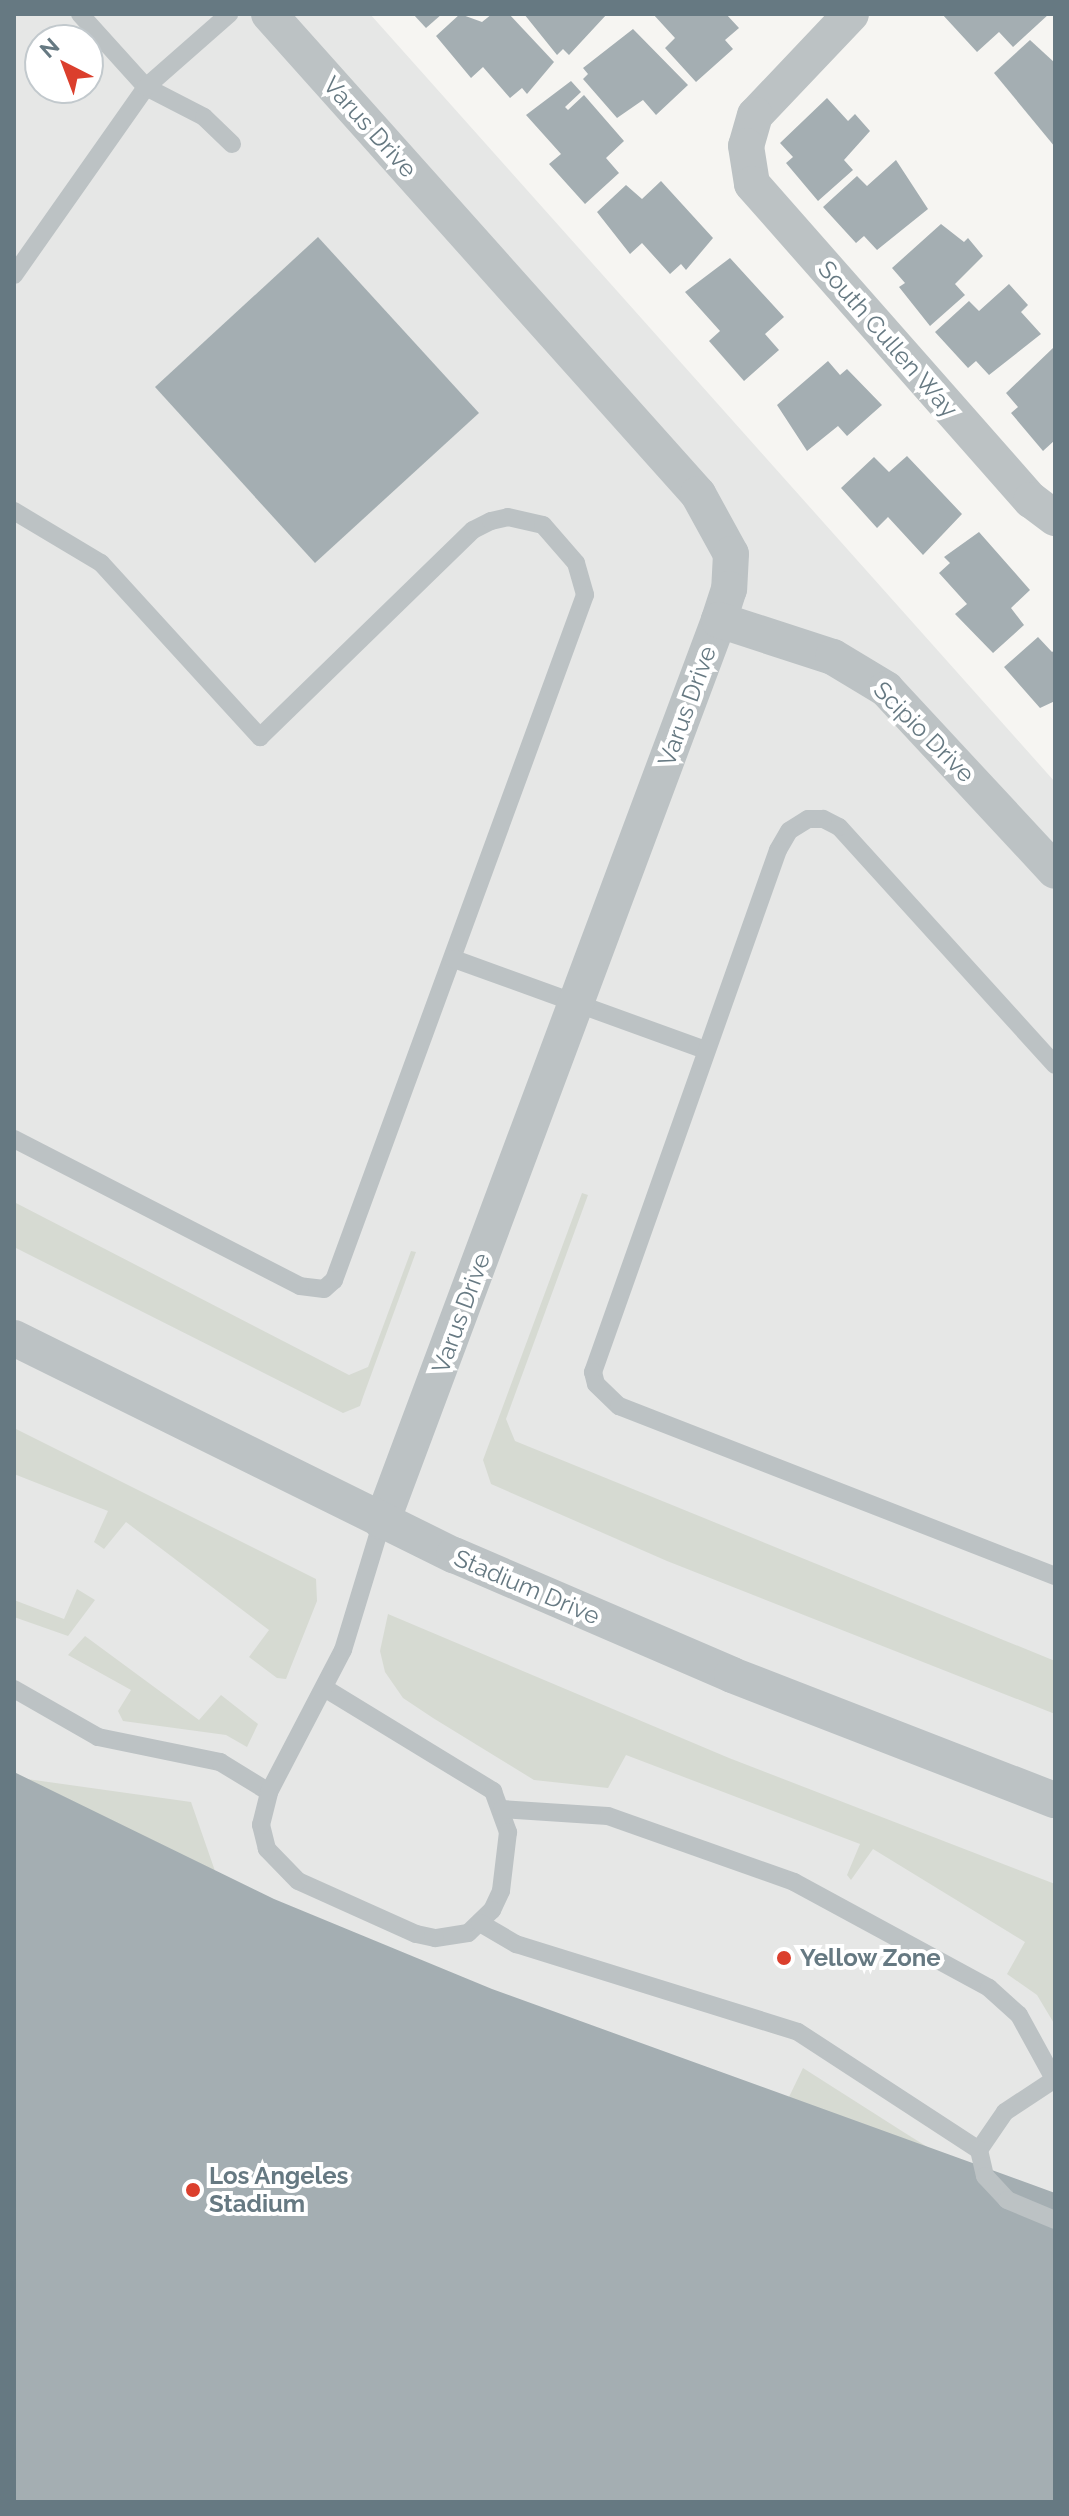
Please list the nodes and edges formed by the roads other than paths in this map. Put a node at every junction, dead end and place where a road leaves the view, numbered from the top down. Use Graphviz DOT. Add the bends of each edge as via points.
graph roads {
  1 [pos="80,14"];
  2 [pos="229,14"];
  3 [pos="269,14"];
  4 [pos="828,21"];
  5 [pos="146,87"];
  6 [pos="232,144"];
  7 [pos="14,275"];
  8 [pos="14,511"];
  9 [pos="1055,518"];
  10 [pos="719,620"];
  11 [pos="1055,871"];
  12 [pos="454,959"];
  13 [pos="577,1003"];
  14 [pos="706,1050"];
  15 [pos="1055,1065"];
  16 [pos="14,1139"];
  17 [pos="14,1338"];
  18 [pos="382,1522"];
  19 [pos="1055,1576"];
  20 [pos="14,1689"];
  21 [pos="326,1689"];
  22 [pos="269,1792"];
  23 [pos="1052,1802"];
  24 [pos="502,1809"];
  25 [pos="480,1923"];
  26 [pos="1055,2079"];
  27 [pos="979,2150"];
  28 [pos="1055,2220"];
  1 -- 5 [label="lane"];
  2 -- 5 [label="lane"];
  3 -- 10 [label="street, Varus Drive" via="698,494 731,554 729,589"];
  4 -- 9 [label="street, South Cullen Way" via="755,115 746,146 752,184 1031,500"];
  5 -- 6 [label="lane" via="204,117"];
  5 -- 7 [label="lane"];
  8 -- 12 [label="lane" via="101,563 260,737 473,530 508,517 543,525 581,572 583,603"];
  10 -- 11 [label="street, Scipio Drive" via="833,657 886,689"];
  10 -- 13 [label="street, Varus Drive"];
  12 -- 13 [label="lane"];
  12 -- 16 [label="lane" via="340,1270 324,1289 300,1286"];
  13 -- 14 [label="lane"];
  13 -- 18 [label="street, Varus Drive"];
  14 -- 15 [label="lane" via="778,850 789,831 808,819 823,819 839,827"];
  14 -- 19 [label="lane" via="596,1355 596,1384 619,1406"];
  17 -- 18 [label="street, Stadium Drive"];
  18 -- 21 [label="lane" via="359,1605"];
  18 -- 23 [label="street, Stadium Drive" via="732,1675"];
  20 -- 22 [label="lane" via="98,1737 220,1762"];
  21 -- 22 [label="lane"];
  21 -- 24 [label="lane" via="476,1779"];
  22 -- 25 [label="lane" via="261,1825 267,1849 298,1881 435,1938 468,1933"];
  24 -- 25 [label="lane" via="508,1832 501,1891"];
  24 -- 26 [label="lane" via="608,1816 794,1882 989,1988 1019,2015"];
  25 -- 27 [label="lane" via="516,1944 798,2032"];
  26 -- 27 [label="lane" via="1005,2112"];
  27 -- 28 [label="lane" via="985,2176 1007,2200"];
}
